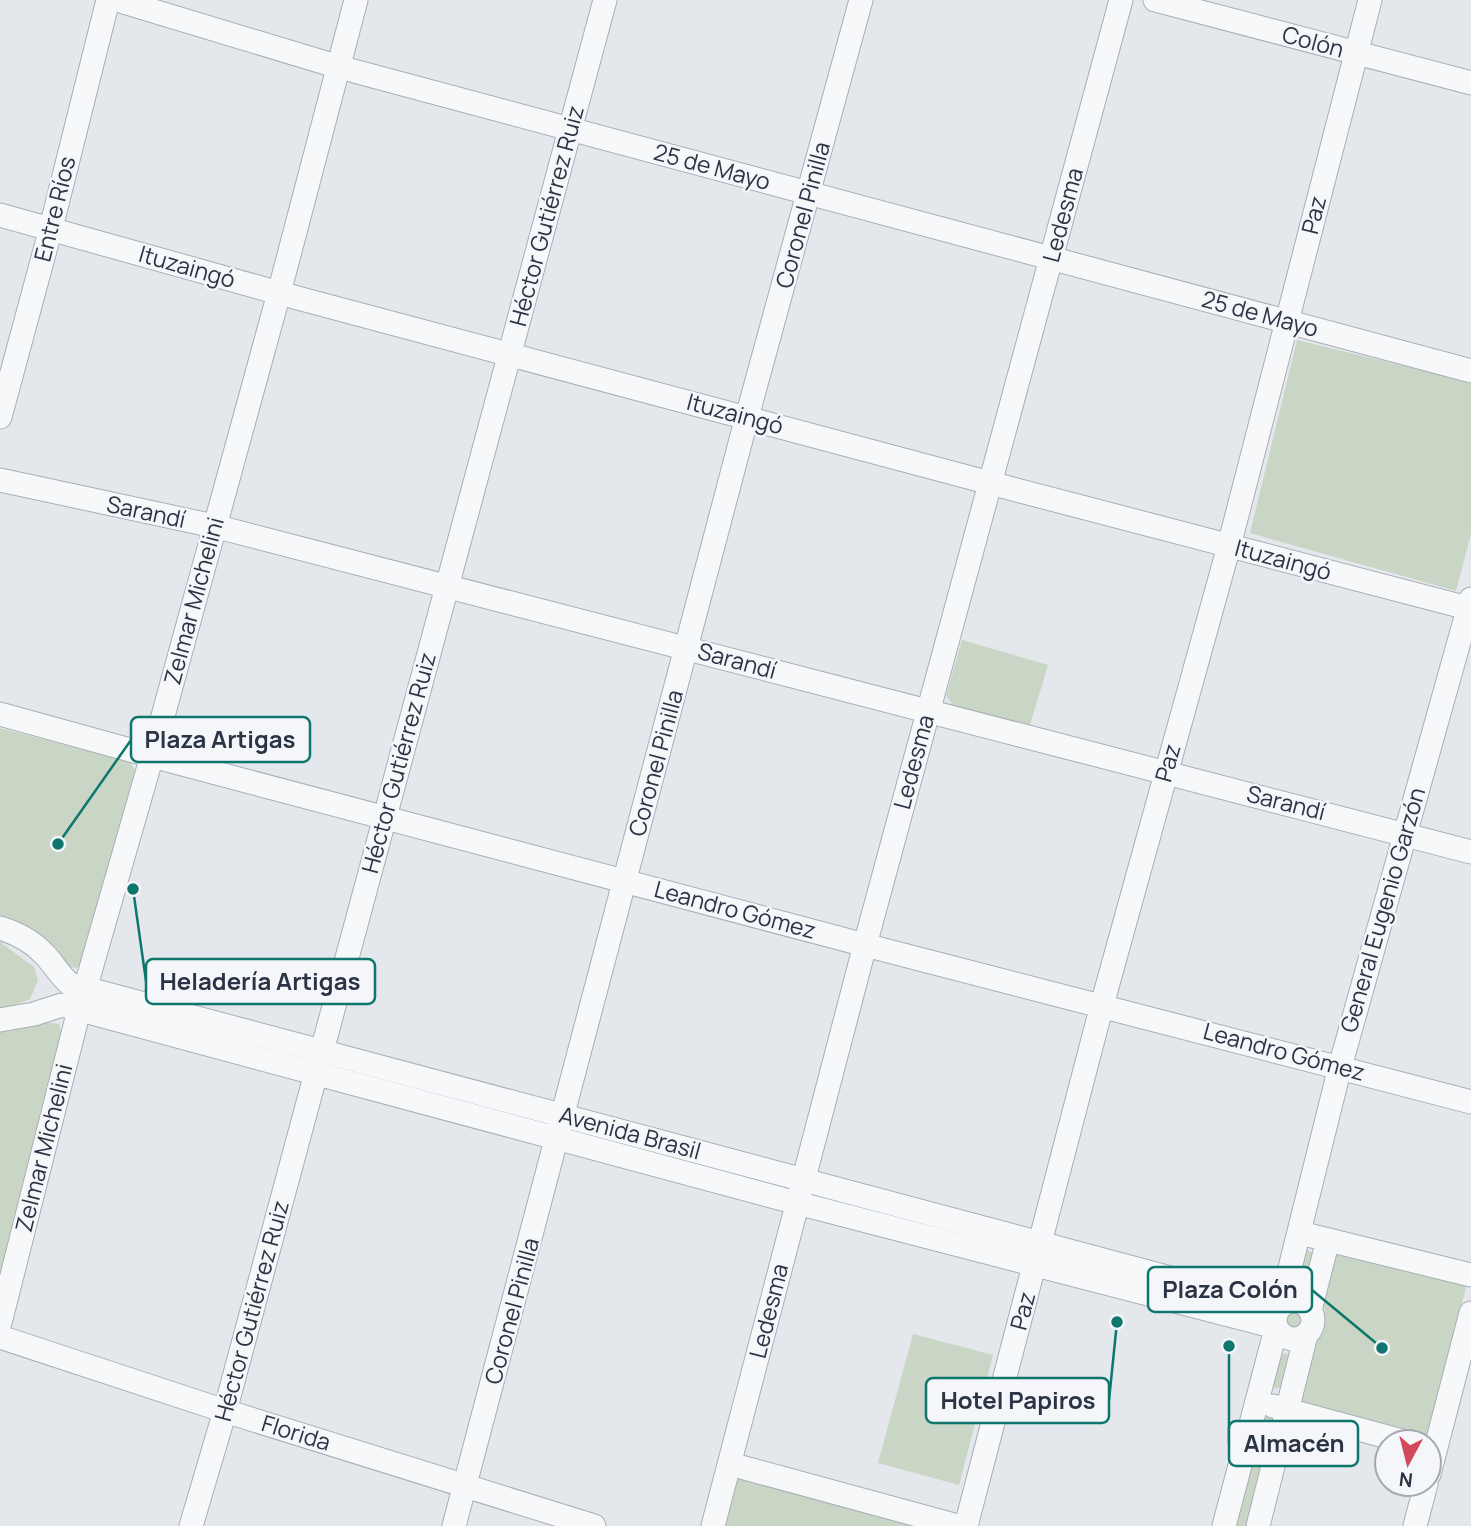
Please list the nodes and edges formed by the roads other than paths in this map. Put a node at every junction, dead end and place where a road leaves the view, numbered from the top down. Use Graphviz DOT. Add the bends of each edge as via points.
graph roads {
  1 [pos="108,0"];
  2 [pos="117,0"];
  3 [pos="356,0"];
  4 [pos="605,0"];
  5 [pos="861,0"];
  6 [pos="1121,0"];
  7 [pos="1155,0"];
  8 [pos="1370,0"];
  9 [pos="1355,53"];
  10 [pos="339,67"];
  11 [pos="1471,83"];
  12 [pos="571,129"];
  13 [pos="809,192"];
  14 [pos="0,215"];
  15 [pos="51,228"];
  16 [pos="1051,260"];
  17 [pos="279,293"];
  18 [pos="1287,321"];
  19 [pos="510,355"];
  20 [pos="1471,371"];
  21 [pos="0,417"];
  22 [pos="747,417"];
  23 [pos="0,480"];
  24 [pos="990,484"];
  25 [pos="214,526"];
  26 [pos="1229,546"];
  27 [pos="447,586"];
  28 [pos="1470,606"];
  29 [pos="686,648"];
  30 [pos="928,712"];
  31 [pos="0,714"];
  32 [pos="152,756"];
  33 [pos="1165,772"];
  34 [pos="384,818"];
  35 [pos="1404,834"];
  36 [pos="1471,852"];
  37 [pos="625,881"];
  38 [pos="0,928"];
  39 [pos="865,945"];
  40 [pos="83,999"];
  41 [pos="1102,1005"];
  42 [pos="0,1020"];
  43 [pos="323,1050"];
  44 [pos="1340,1067"];
  45 [pos="316,1074"];
  46 [pos="1471,1102"];
  47 [pos="564,1115"];
  48 [pos="558,1139"];
  49 [pos="803,1179"];
  50 [pos="797,1203"];
  51 [pos="1300,1233"];
  52 [pos="1328,1240"];
  53 [pos="1041,1242"];
  54 [pos="1036,1265"];
  55 [pos="1471,1275"];
  56 [pos="1310,1310"];
  57 [pos="1471,1313"];
  58 [pos="1278,1317"];
  59 [pos="0,1323"];
  60 [pos="1307,1335"];
  61 [pos="0,1337"];
  62 [pos="1466,1351"];
  63 [pos="1463,1382"];
  64 [pos="1256,1402"];
  65 [pos="1287,1410"];
  66 [pos="225,1411"];
  67 [pos="1442,1428"];
  68 [pos="1373,1433"];
  69 [pos="730,1464"];
  70 [pos="466,1486"];
  71 [pos="1422,1498"];
  72 [pos="191,1526"];
  73 [pos="454,1526"];
  74 [pos="594,1526"];
  75 [pos="713,1526"];
  76 [pos="958,1526"];
  77 [pos="966,1526"];
  78 [pos="1224,1526"];
  79 [pos="1258,1526"];
  80 [pos="1415,1526"];
  1 -- 15 [label="street, Entre Ríos"];
  2 -- 10 [label="street, 25 de Mayo"];
  3 -- 10 [label="street, Zelmar Michelini"];
  4 -- 12 [label="street, Héctor Gutiérrez Ruiz"];
  5 -- 13 [label="street, Coronel Pinilla"];
  6 -- 16 [label="street, Ledesma"];
  7 -- 9 [label="street, Colón"];
  8 -- 9 [label="street, Paz"];
  9 -- 11 [label="street, Colón"];
  9 -- 18 [label="street, Paz"];
  10 -- 12 [label="street, 25 de Mayo"];
  10 -- 17 [label="street, Zelmar Michelini"];
  12 -- 13 [label="street, 25 de Mayo"];
  12 -- 19 [label="street, Héctor Gutiérrez Ruiz"];
  13 -- 16 [label="street, 25 de Mayo"];
  13 -- 22 [label="street, Coronel Pinilla"];
  14 -- 15 [label="street, Ituzaingó"];
  15 -- 17 [label="street, Ituzaingó"];
  15 -- 21 [label="street, Entre Ríos"];
  16 -- 18 [label="street, 25 de Mayo"];
  16 -- 24 [label="street, Ledesma"];
  17 -- 19 [label="street, Ituzaingó"];
  17 -- 25 [label="street, Zelmar Michelini"];
  18 -- 20 [label="street, 25 de Mayo"];
  18 -- 26 [label="street, Paz"];
  19 -- 22 [label="street, Ituzaingó"];
  19 -- 27 [label="street, Héctor Gutiérrez Ruiz"];
  22 -- 24 [label="street, Ituzaingó"];
  22 -- 29 [label="street, Coronel Pinilla"];
  23 -- 25 [label="street, Sarandí"];
  24 -- 26 [label="street, Ituzaingó"];
  24 -- 30 [label="street, Ledesma"];
  25 -- 27 [label="street, Sarandí"];
  25 -- 32 [label="street, Zelmar Michelini"];
  26 -- 28 [label="street, Ituzaingó"];
  26 -- 33 [label="street, Paz"];
  27 -- 29 [label="street, Sarandí"];
  27 -- 34 [label="street, Héctor Gutiérrez Ruiz"];
  28 -- 35 [label="street, General Eugenio Garzón"];
  29 -- 30 [label="street, Sarandí"];
  29 -- 37 [label="street, Coronel Pinilla"];
  30 -- 33 [label="street, Sarandí"];
  30 -- 39 [label="street, Ledesma"];
  31 -- 32 [label="street, Leandro Gómez"];
  32 -- 34 [label="street, Leandro Gómez"];
  32 -- 40 [label="street, Zelmar Michelini"];
  33 -- 35 [label="street, Sarandí"];
  33 -- 41 [label="street, Paz"];
  34 -- 37 [label="street, Leandro Gómez"];
  34 -- 43 [label="street, Héctor Gutiérrez Ruiz"];
  35 -- 36 [label="street, Sarandí"];
  35 -- 44 [label="street, General Eugenio Garzón"];
  37 -- 39 [label="street, Leandro Gómez"];
  37 -- 47 [label="street, Coronel Pinilla"];
  38 -- 40 [label="street, Avenida Brasil" via="16,933 44,953"];
  39 -- 41 [label="street, Leandro Gómez"];
  39 -- 49 [label="street, Ledesma"];
  40 -- 42 [label="street, Avenida Brasil"];
  40 -- 43 [label="street, Avenida Brasil"];
  40 -- 45 [label="street, Avenida Brasil"];
  40 -- 59 [label="street, Zelmar Michelini"];
  41 -- 44 [label="street, Leandro Gómez"];
  41 -- 53 [label="street, Paz"];
  43 -- 45 [label="street, Héctor Gutiérrez Ruiz"];
  43 -- 47 [label="street, Avenida Brasil"];
  44 -- 46 [label="street, Leandro Gómez"];
  44 -- 51 [label="street, General Eugenio Garzón"];
  45 -- 48 [label="street, Avenida Brasil"];
  45 -- 66 [label="street, Héctor Gutiérrez Ruiz"];
  47 -- 48 [label="street, Coronel Pinilla"];
  47 -- 49 [label="street, Avenida Brasil"];
  48 -- 50 [label="street, Avenida Brasil"];
  48 -- 70 [label="street, Coronel Pinilla"];
  49 -- 50 [label="street, Ledesma"];
  49 -- 53 [label="street, Avenida Brasil"];
  50 -- 54 [label="street, Avenida Brasil"];
  50 -- 69 [label="street, Ledesma"];
  51 -- 52 [label="street"];
  51 -- 58 [label="street, General Eugenio Garzón"];
  52 -- 55 [label="street"];
  52 -- 56 [label="street"];
  53 -- 54 [label="street, Paz"];
  53 -- 58 [label="street, Avenida Brasil"];
  54 -- 58 [label="street, Avenida Brasil"];
  54 -- 77 [label="street, Paz"];
  56 -- 58 [label="street" via="1297,1301"];
  56 -- 60 [label="street" via="1313,1323"];
  57 -- 62 [label="street"];
  58 -- 60 [label="street" via="1280,1334 1293,1339"];
  58 -- 64 [label="street, General Eugenio Garzón"];
  60 -- 65 [label="street"];
  61 -- 66 [label="street, Florida"];
  62 -- 63 [label="street"];
  63 -- 67 [label="street"];
  64 -- 65 [label="street"];
  64 -- 78 [label="street, General Eugenio Garzón"];
  65 -- 68 [label="street"];
  65 -- 79 [label="street"];
  66 -- 70 [label="street, Florida"];
  66 -- 72 [label="street, Héctor Gutiérrez Ruiz"];
  69 -- 75 [label="street, Ledesma"];
  69 -- 76 [label="street"];
  70 -- 73 [label="street, Coronel Pinilla"];
  70 -- 74 [label="street, Florida"];
  71 -- 80 [label="street"];
}
